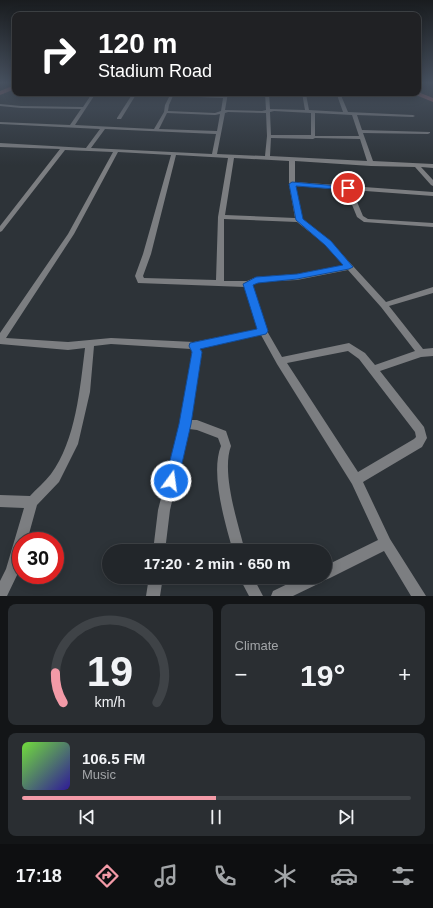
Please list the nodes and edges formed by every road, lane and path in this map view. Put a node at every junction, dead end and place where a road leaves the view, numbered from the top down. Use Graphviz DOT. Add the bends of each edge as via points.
graph roads {
  1 [pos="84,110"];
  2 [pos="124,110"];
  3 [pos="345,110"];
  4 [pos="267,111"];
  5 [pos="310,111"];
  6 [pos="166,112"];
  7 [pos="223,112"];
  8 [pos="346,113"];
  9 [pos="354,114"];
  10 [pos="413,116"];
  11 [pos="119,118"];
  12 [pos="0,124"];
  13 [pos="72,126"];
  14 [pos="103,128"];
  15 [pos="156,130"];
  16 [pos="360,131"];
  17 [pos="220,133"];
  18 [pos="428,133"];
  19 [pos="269,136"];
  20 [pos="313,138"];
  21 [pos="361,138"];
  22 [pos="0,145"];
  23 [pos="64,148"];
  24 [pos="88,149"];
  25 [pos="116,151"];
  26 [pos="174,154"];
  27 [pos="214,156"];
  28 [pos="231,157"];
  29 [pos="267,158"];
  30 [pos="292,160"];
  31 [pos="371,164"];
  32 [pos="417,166"];
  33 [pos="433,166"];
  34 [pos="292,184"];
  35 [pos="433,184"];
  36 [pos="348,188"];
  37 [pos="433,194"];
  38 [pos="221,216"];
  39 [pos="299,220"];
  40 [pos="433,226"];
  41 [pos="0,230"];
  42 [pos="349,267"];
  43 [pos="220,283"];
  44 [pos="248,284"];
  45 [pos="433,290"];
  46 [pos="384,305"];
  47 [pos="263,331"];
  48 [pos="0,340"];
  49 [pos="90,343"];
  50 [pos="194,346"];
  51 [pos="433,352"];
  52 [pos="421,353"];
  53 [pos="280,361"];
  54 [pos="372,370"];
  55 [pos="185,424"];
  56 [pos="356,480"];
  57 [pos="0,501"];
  58 [pos="32,502"];
  59 [pos="160,544"];
  60 [pos="238,544"];
  61 [pos="386,544"];
  62 [pos="332,570"];
  63 [pos="155,584"];
  64 [pos="250,584"];
  65 [pos="302,584"];
  66 [pos="0,596"];
  67 [pos="153,596"];
  68 [pos="256,596"];
  69 [pos="278,596"];
  70 [pos="419,596"];
  1 -- 13 [label="street"];
  2 -- 11 [label="street"];
  3 -- 8 [label="street"];
  4 -- 5 [label="street"];
  4 -- 7 [label="street"];
  4 -- 19 [label="street"];
  5 -- 8 [label="street"];
  5 -- 20 [label="street"];
  6 -- 7 [label="street"];
  6 -- 15 [label="street"];
  7 -- 17 [label="street"];
  8 -- 9 [label="street"];
  9 -- 10 [label="street"];
  9 -- 16 [label="street"];
  12 -- 13 [label="street"];
  13 -- 14 [label="street"];
  14 -- 15 [label="street"];
  14 -- 24 [label="street"];
  15 -- 17 [label="street"];
  16 -- 18 [label="street"];
  16 -- 21 [label="street"];
  17 -- 27 [label="street"];
  19 -- 20 [label="street"];
  19 -- 29 [label="street"];
  20 -- 21 [label="street"];
  21 -- 31 [label="street"];
  22 -- 23 [label="street"];
  23 -- 24 [label="street"];
  23 -- 41 [label="street"];
  24 -- 25 [label="street"];
  25 -- 26 [label="street"];
  25 -- 48 [label="street" via="71,234"];
  26 -- 27 [label="street"];
  26 -- 43 [label="street" via="139,276 141,281"];
  27 -- 28 [label="street"];
  28 -- 29 [label="street"];
  28 -- 38 [label="street"];
  29 -- 30 [label="street"];
  30 -- 31 [label="street"];
  30 -- 34 [label="street"];
  31 -- 32 [label="street"];
  32 -- 33 [label="street"];
  32 -- 35 [label="street"];
  34 -- 36 [label="street"];
  34 -- 39 [label="street"];
  36 -- 37 [label="street"];
  36 -- 40 [label="street" via="360,217 366,221"];
  38 -- 39 [label="street"];
  38 -- 43 [label="street"];
  39 -- 42 [label="street" via="328,243"];
  42 -- 44 [label="street" via="297,277 256,280"];
  42 -- 46 [label="street"];
  43 -- 44 [label="street"];
  44 -- 47 [label="street"];
  45 -- 46 [label="street"];
  46 -- 52 [label="street"];
  47 -- 50 [label="street"];
  47 -- 53 [label="street"];
  48 -- 49 [label="street" via="68,346"];
  49 -- 50 [label="street" via="110,341"];
  49 -- 58 [label="street" via="85,392 73,444 55,478"];
  50 -- 55 [label="street" via="197,352"];
  51 -- 52 [label="street"];
  52 -- 54 [label="street"];
  53 -- 54 [label="street" via="349,347 362,356"];
  53 -- 56 [label="street"];
  54 -- 56 [label="street" via="420,430 422,438 418,443"];
  55 -- 59 [label="street" via="164,510"];
  55 -- 60 [label="street" via="197,425 222,435 226,446 222,471"];
  56 -- 61 [label="street"];
  57 -- 58 [label="street"];
  58 -- 66 [label="street" via="12,571"];
  61 -- 62 [label="street"];
  61 -- 70 [label="street"];
  63 -- 67 [label="street"];
  64 -- 68 [label="street"];
  65 -- 69 [label="street"];
}
